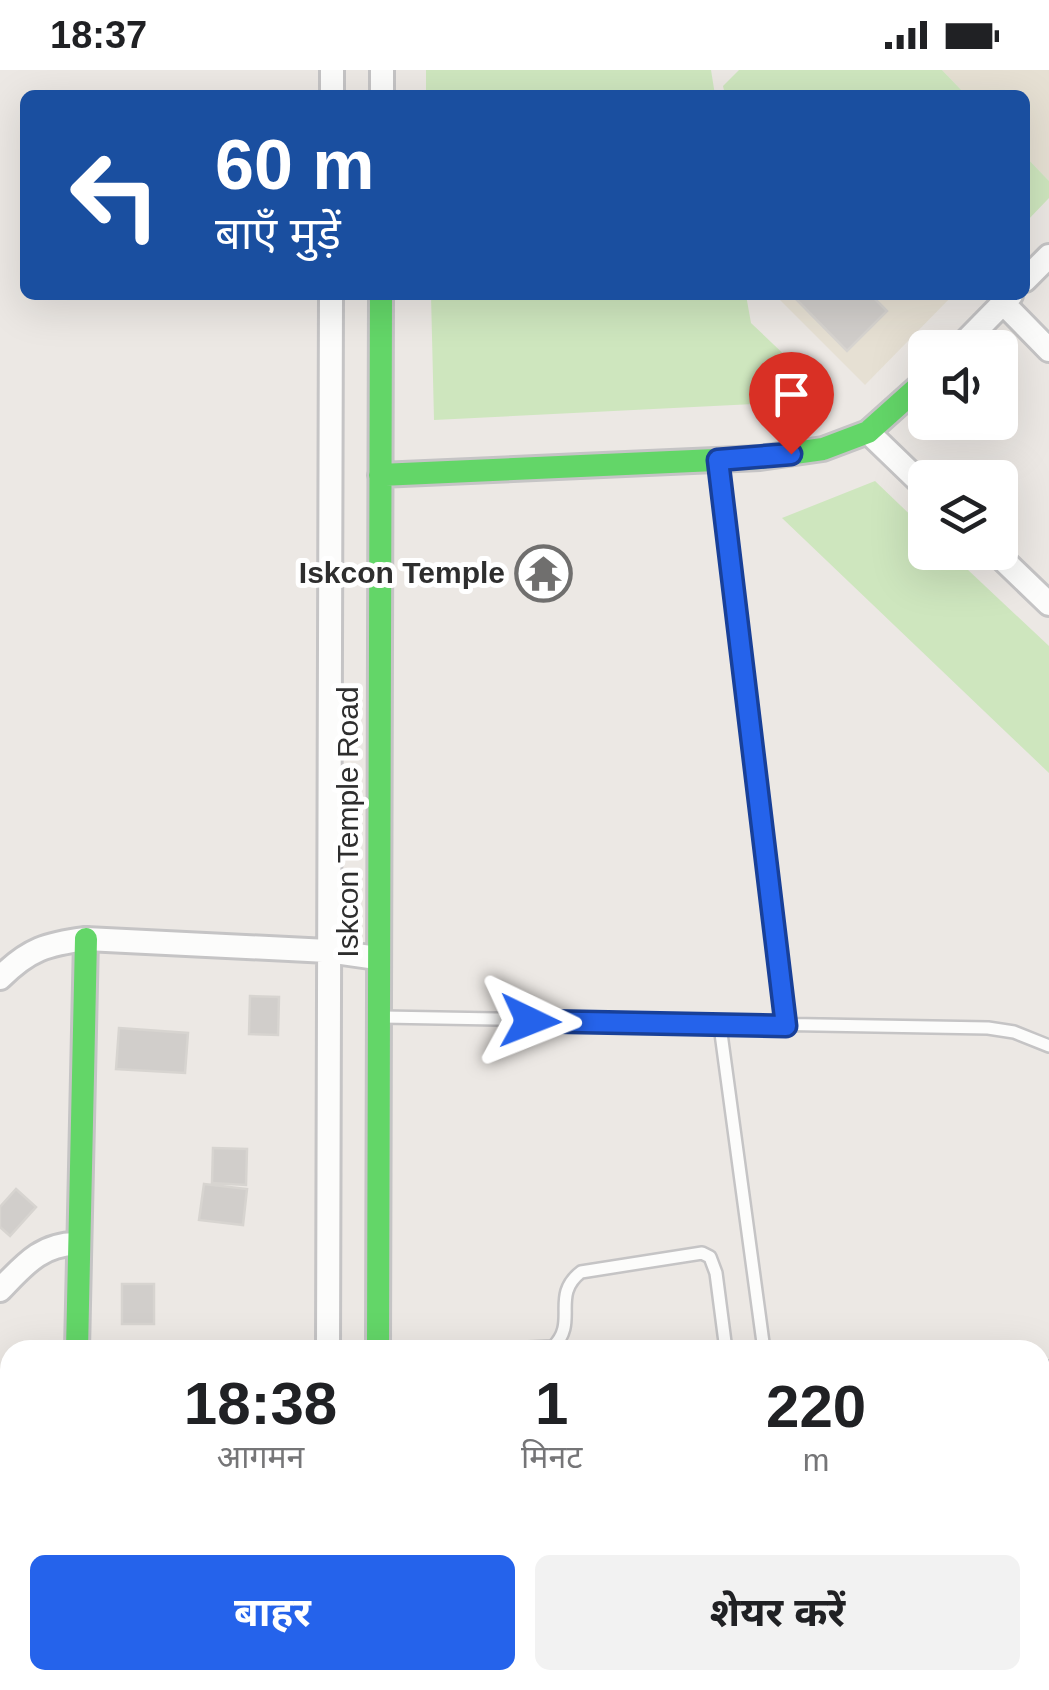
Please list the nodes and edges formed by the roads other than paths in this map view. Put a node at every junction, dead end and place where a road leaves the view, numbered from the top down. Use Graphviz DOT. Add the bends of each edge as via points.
graph roads {
  1 [pos="1049,256"];
  2 [pos="1030,275"];
  3 [pos="331,300"];
  4 [pos="381,300"];
  5 [pos="1006,300"];
  6 [pos="1008,300"];
  7 [pos="977,330"];
  8 [pos="1049,350"];
  9 [pos="908,396"];
  10 [pos="868,432"];
  11 [pos="718,460"];
  12 [pos="908,470"];
  13 [pos="380,475"];
  14 [pos="1014,570"];
  15 [pos="1049,604"];
  16 [pos="86,939"];
  17 [pos="328,951"];
  18 [pos="377,958"];
  19 [pos="0,978"];
  20 [pos="379,1017"];
  21 [pos="720,1026"];
  22 [pos="786,1026"];
  23 [pos="1049,1046"];
  24 [pos="78,1244"];
  25 [pos="0,1290"];
  26 [pos="77,1340"];
  27 [pos="328,1340"];
  28 [pos="378,1340"];
  29 [pos="561,1340"];
  30 [pos="725,1340"];
  31 [pos="763,1340"];
  1 -- 2 [label="street"];
  3 -- 17 [label="street, Iskcon Temple Road"];
  4 -- 13 [label="street, Iskcon Temple Road"];
  5 -- 7 [label="street"];
  6 -- 8 [label="street"];
  9 -- 10 [label="street"];
  10 -- 11 [label="street" via="823,450"];
  10 -- 12 [label="street"];
  11 -- 13 [label="street"];
  11 -- 22 [label="lane"];
  13 -- 18 [label="street, Iskcon Temple Road"];
  14 -- 15 [label="street"];
  16 -- 17 [label="street"];
  16 -- 19 [label="street" via="47,944"];
  16 -- 24 [label="street"];
  17 -- 18 [label="street"];
  17 -- 27 [label="street, Iskcon Temple Road"];
  18 -- 20 [label="street, Iskcon Temple Road"];
  20 -- 21 [label="lane"];
  20 -- 28 [label="street, Iskcon Temple Road"];
  21 -- 22 [label="lane"];
  21 -- 31 [label="lane"];
  22 -- 23 [label="lane" via="988,1028"];
  24 -- 25 [label="street" via="48,1247"];
  24 -- 26 [label="street"];
  29 -- 30 [label="lane" via="564,1293 581,1272 702,1253 716,1273"];
}
